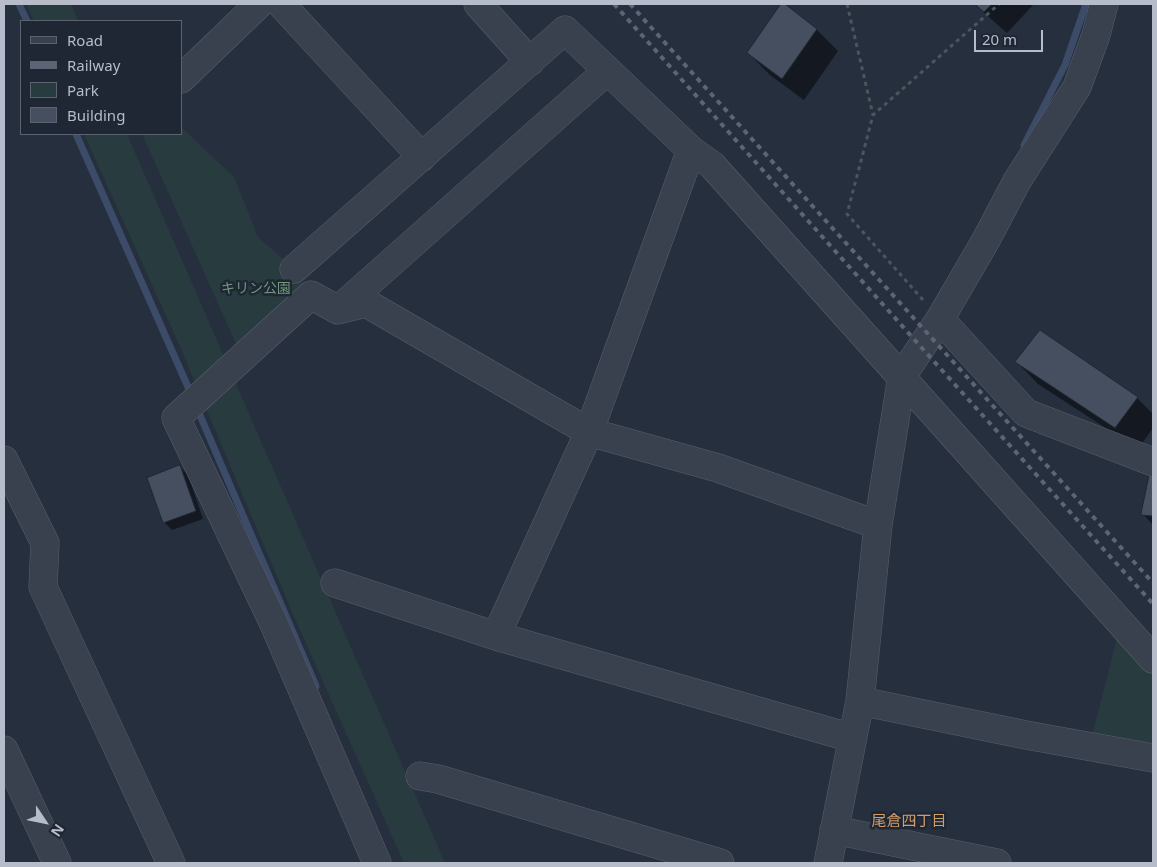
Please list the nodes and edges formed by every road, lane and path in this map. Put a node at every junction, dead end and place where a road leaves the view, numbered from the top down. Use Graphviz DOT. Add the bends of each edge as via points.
graph roads {
  1 [pos="259,4"];
  2 [pos="281,4"];
  3 [pos="478,4"];
  4 [pos="847,4"];
  5 [pos="999,4"];
  6 [pos="1104,4"];
  7 [pos="530,62"];
  8 [pos="604,68"];
  9 [pos="182,78"];
  10 [pos="873,116"];
  11 [pos="691,150"];
  12 [pos="422,157"];
  13 [pos="294,269"];
  14 [pos="338,310"];
  15 [pos="940,319"];
  16 [pos="902,376"];
  17 [pos="589,432"];
  18 [pos="4,460"];
  19 [pos="1153,462"];
  20 [pos="878,525"];
  21 [pos="335,582"];
  22 [pos="496,636"];
  23 [pos="1153,658"];
  24 [pos="860,701"];
  25 [pos="852,738"];
  26 [pos="4,750"];
  27 [pos="1153,758"];
  28 [pos="420,776"];
  29 [pos="834,830"];
  30 [pos="56,863"];
  31 [pos="171,863"];
  32 [pos="377,863"];
  33 [pos="720,863"];
  34 [pos="828,863"];
  35 [pos="996,863"];
  1 -- 9 [label="street"];
  2 -- 12 [label="street"];
  3 -- 7 [label="street"];
  4 -- 10 [label="path"];
  5 -- 10 [label="path"];
  6 -- 15 [label="street" via="1076,87 1017,181"];
  7 -- 8 [label="street" via="565,30"];
  7 -- 12 [label="street"];
  8 -- 11 [label="street"];
  8 -- 14 [label="street"];
  10 -- 15 [label="path" via="847,214"];
  11 -- 16 [label="street" via="712,164"];
  11 -- 17 [label="street"];
  12 -- 13 [label="street"];
  14 -- 17 [label="street" via="366,304"];
  14 -- 32 [label="street" via="311,294 176,418 274,624"];
  15 -- 16 [label="street"];
  15 -- 19 [label="street" via="1026,413"];
  16 -- 20 [label="street"];
  16 -- 23 [label="street"];
  17 -- 20 [label="street" via="718,468"];
  17 -- 22 [label="street"];
  18 -- 31 [label="street" via="45,543 43,587"];
  20 -- 24 [label="street"];
  21 -- 22 [label="street"];
  22 -- 25 [label="street"];
  24 -- 25 [label="street"];
  24 -- 27 [label="street"];
  25 -- 29 [label="street"];
  26 -- 30 [label="street"];
  28 -- 33 [label="street"];
  29 -- 34 [label="street"];
  29 -- 35 [label="street"];
}
